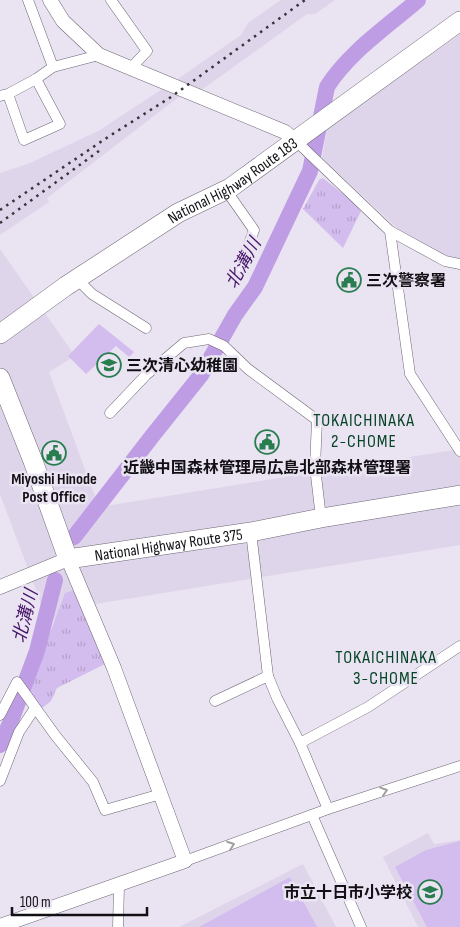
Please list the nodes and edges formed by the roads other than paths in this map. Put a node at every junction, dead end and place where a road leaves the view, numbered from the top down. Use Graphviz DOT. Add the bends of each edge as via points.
graph roads {
  1 [pos="28,0"];
  2 [pos="50,0"];
  3 [pos="111,0"];
  4 [pos="460,21"];
  5 [pos="100,55"];
  6 [pos="52,67"];
  7 [pos="131,68"];
  8 [pos="36,79"];
  9 [pos="4,95"];
  10 [pos="296,141"];
  11 [pos="226,190"];
  12 [pos="390,231"];
  13 [pos="460,264"];
  14 [pos="238,273"];
  15 [pos="77,279"];
  16 [pos="146,328"];
  17 [pos="0,334"];
  18 [pos="0,378"];
  19 [pos="110,413"];
  20 [pos="460,451"];
  21 [pos="460,495"];
  22 [pos="322,518"];
  23 [pos="251,532"];
  24 [pos="68,559"];
  25 [pos="0,587"];
  26 [pos="460,646"];
  27 [pos="268,676"];
  28 [pos="214,701"];
  29 [pos="35,708"];
  30 [pos="0,715"];
  31 [pos="300,743"];
  32 [pos="460,766"];
  33 [pos="0,782"];
  34 [pos="161,794"];
  35 [pos="328,809"];
  36 [pos="312,815"];
  37 [pos="185,861"];
  38 [pos="119,885"];
  39 [pos="0,926"];
  40 [pos="118,927"];
  41 [pos="361,927"];
  1 -- 6 [label="street"];
  2 -- 5 [label="street" via="63,21"];
  3 -- 7 [label="street" via="147,51"];
  4 -- 10 [label="highway, National Highway Route 183"];
  5 -- 6 [label="street"];
  5 -- 7 [label="street"];
  6 -- 8 [label="street"];
  7 -- 10 [label="street" via="285,132"];
  8 -- 9 [label="street"];
  8 -- 9 [label="street" via="60,124 24,140"];
  10 -- 11 [label="highway, National Highway Route 183"];
  10 -- 12 [label="street"];
  11 -- 14 [label="street" via="254,230"];
  11 -- 15 [label="highway, National Highway Route 183" via="178,213"];
  12 -- 13 [label="street" via="445,261"];
  12 -- 20 [label="street" via="410,374"];
  15 -- 16 [label="street" via="92,294"];
  15 -- 17 [label="highway, National Highway Route 183"];
  18 -- 24 [label="highway"];
  19 -- 22 [label="street" via="146,375 184,343 209,339 317,420 316,467"];
  21 -- 22 [label="highway, National Highway Route 375"];
  22 -- 23 [label="highway, National Highway Route 375"];
  23 -- 24 [label="highway, National Highway Route 375"];
  23 -- 27 [label="street"];
  24 -- 25 [label="street"];
  24 -- 34 [label="street" via="114,668"];
  26 -- 31 [label="street" via="368,707"];
  27 -- 28 [label="street"];
  27 -- 31 [label="street"];
  29 -- 30 [label="street" via="17,682"];
  29 -- 33 [label="street" via="19,732"];
  29 -- 34 [label="street" via="93,782 105,810"];
  31 -- 35 [label="street"];
  35 -- 32 [label="street, one-way"];
  34 -- 37 [label="street"];
  35 -- 36 [label="street"];
  37 -- 36 [label="street, one-way"];
  36 -- 41 [label="street"];
  37 -- 38 [label="street"];
  38 -- 39 [label="street"];
  38 -- 40 [label="street"];
}
